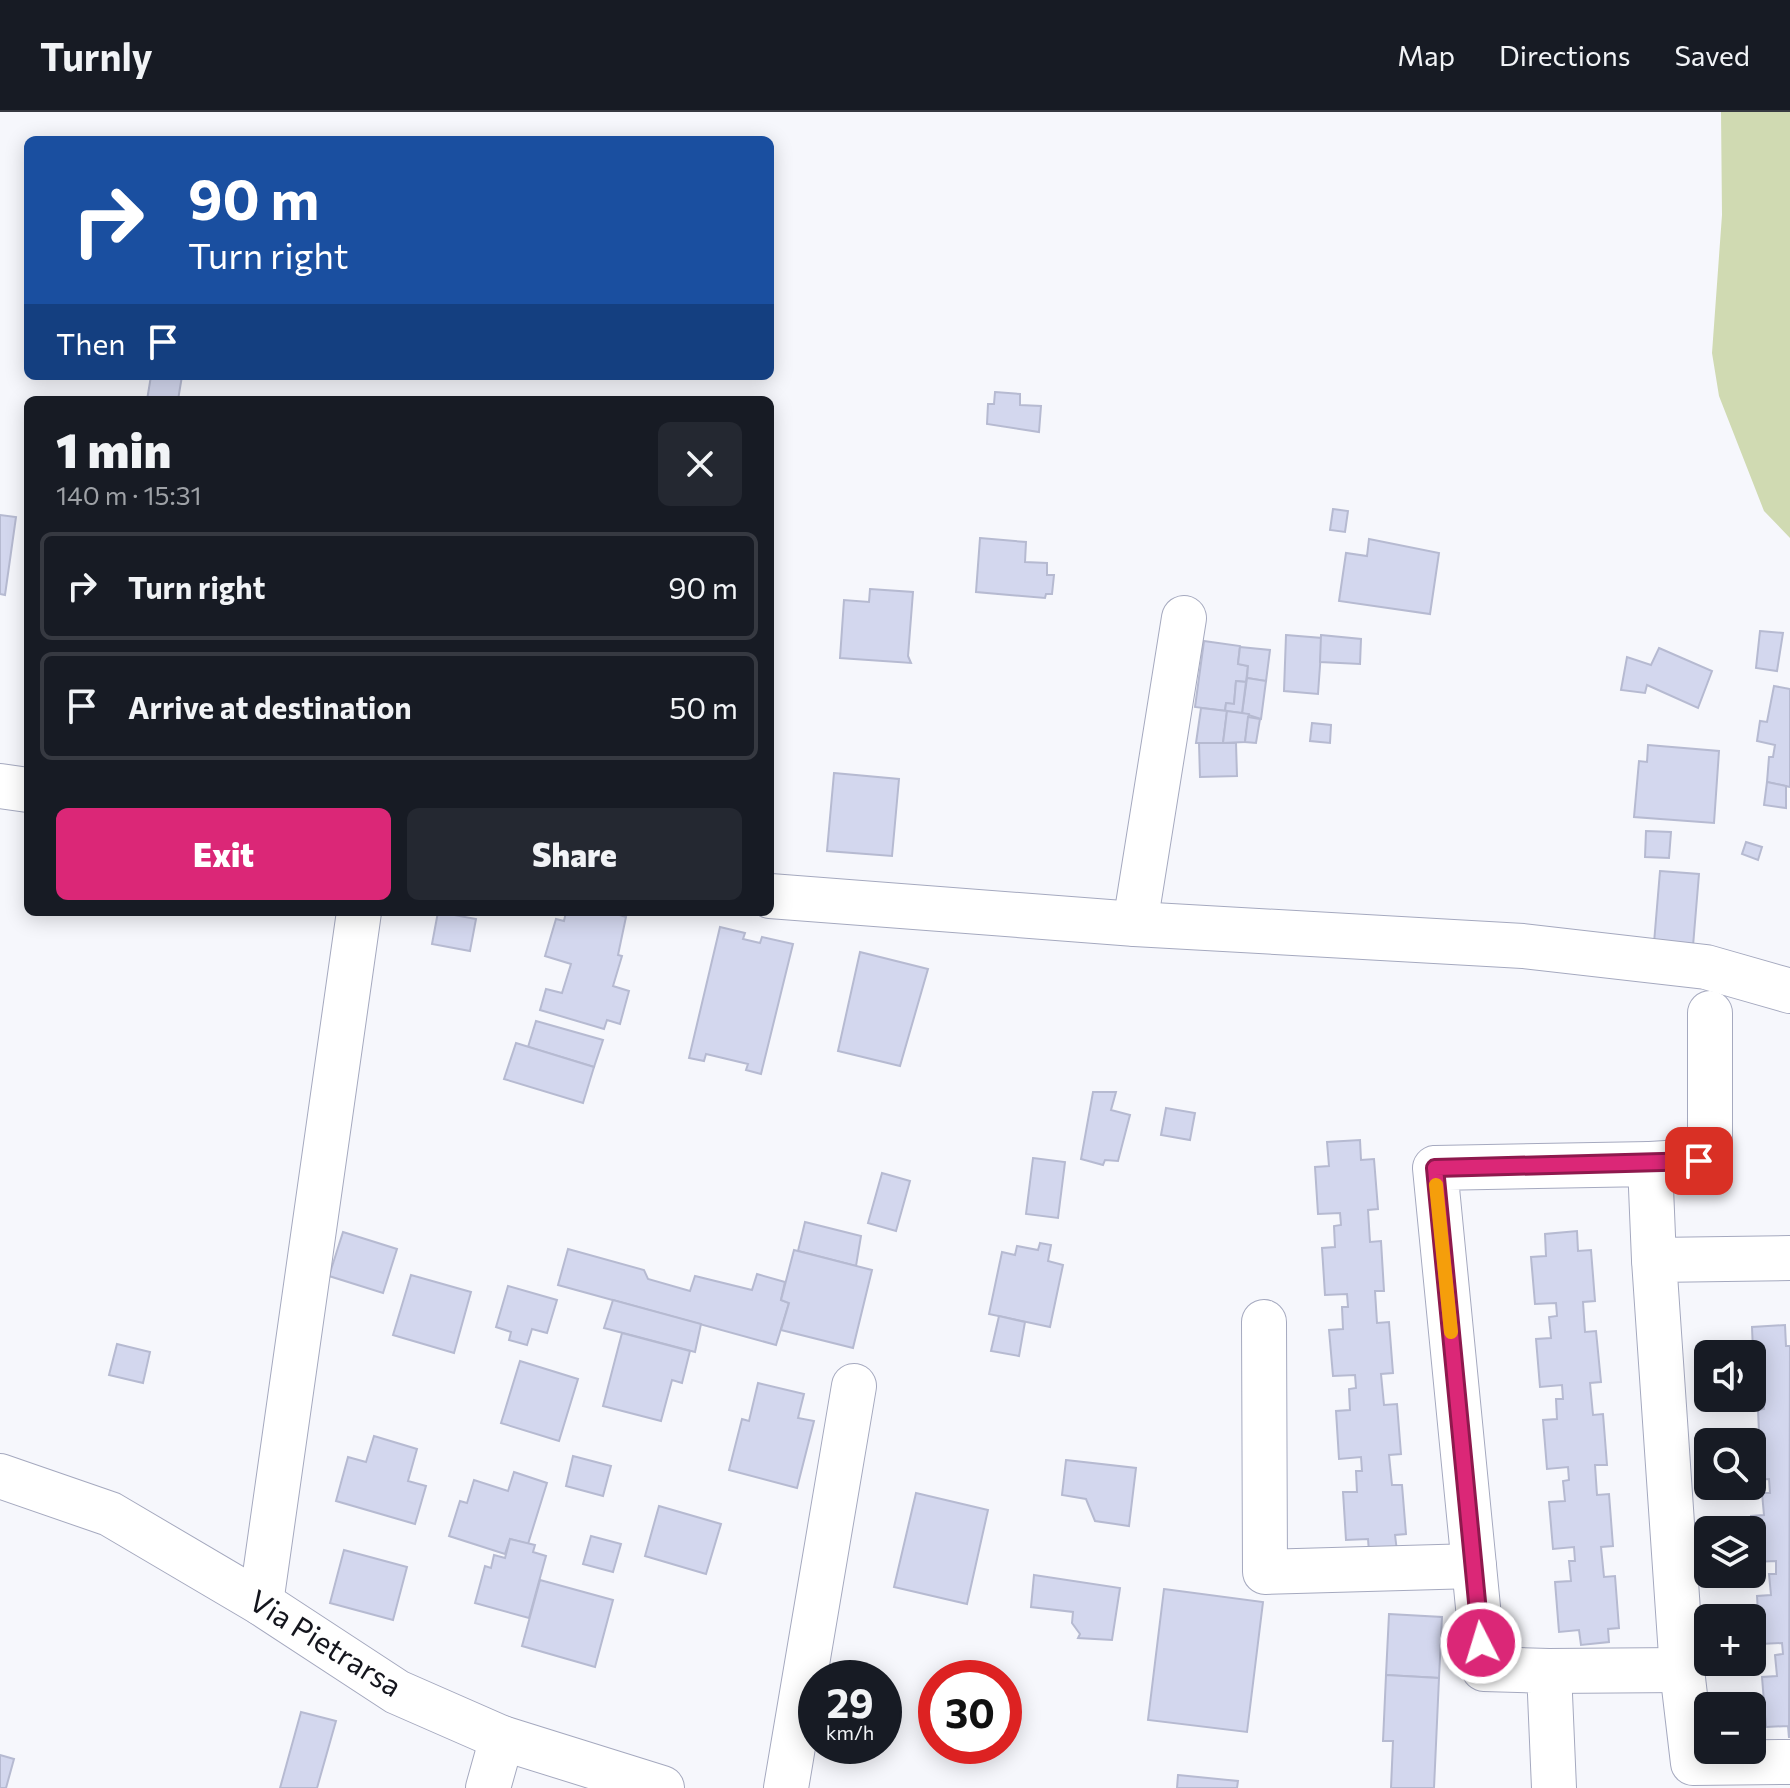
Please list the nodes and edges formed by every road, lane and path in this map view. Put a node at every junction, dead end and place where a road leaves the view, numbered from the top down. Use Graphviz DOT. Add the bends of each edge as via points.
graph roads {
  1 [pos="1184,618"];
  2 [pos="0,786"];
  3 [pos="24,789"];
  4 [pos="774,896"];
  5 [pos="358,916"];
  6 [pos="1135,924"];
  7 [pos="1790,991"];
  8 [pos="1710,1013"];
  9 [pos="1650,1164"];
  10 [pos="1790,1258"];
  11 [pos="1654,1260"];
  12 [pos="1264,1322"];
  13 [pos="854,1386"];
  14 [pos="1,1480"];
  15 [pos="1474,1566"];
  16 [pos="261,1603"];
  17 [pos="1682,1670"];
  18 [pos="1549,1671"];
  19 [pos="502,1738"];
  20 [pos="1790,1762"];
  21 [pos="488,1788"];
  22 [pos="662,1788"];
  23 [pos="786,1788"];
  24 [pos="1554,1788"];
  1 -- 6 [label="street"];
  2 -- 3 [label="street"];
  4 -- 6 [label="street"];
  5 -- 16 [label="street"];
  6 -- 7 [label="street" via="1523,946 1706,967"];
  8 -- 9 [label="street" via="1710,1155 1699,1161"];
  9 -- 11 [label="street"];
  9 -- 15 [label="street" via="1435,1168"];
  10 -- 11 [label="street"];
  11 -- 17 [label="street"];
  12 -- 15 [label="street" via="1265,1572"];
  13 -- 23 [label="street"];
  14 -- 16 [label="street, Via Pietrarsa" via="110,1514"];
  15 -- 18 [label="street" via="1484,1669"];
  16 -- 19 [label="street, Via Pietrarsa" via="397,1692"];
  17 -- 18 [label="street"];
  17 -- 20 [label="street" via="1693,1763"];
  18 -- 24 [label="street"];
  19 -- 21 [label="street"];
  19 -- 22 [label="street, Via Pietrarsa"];
}
